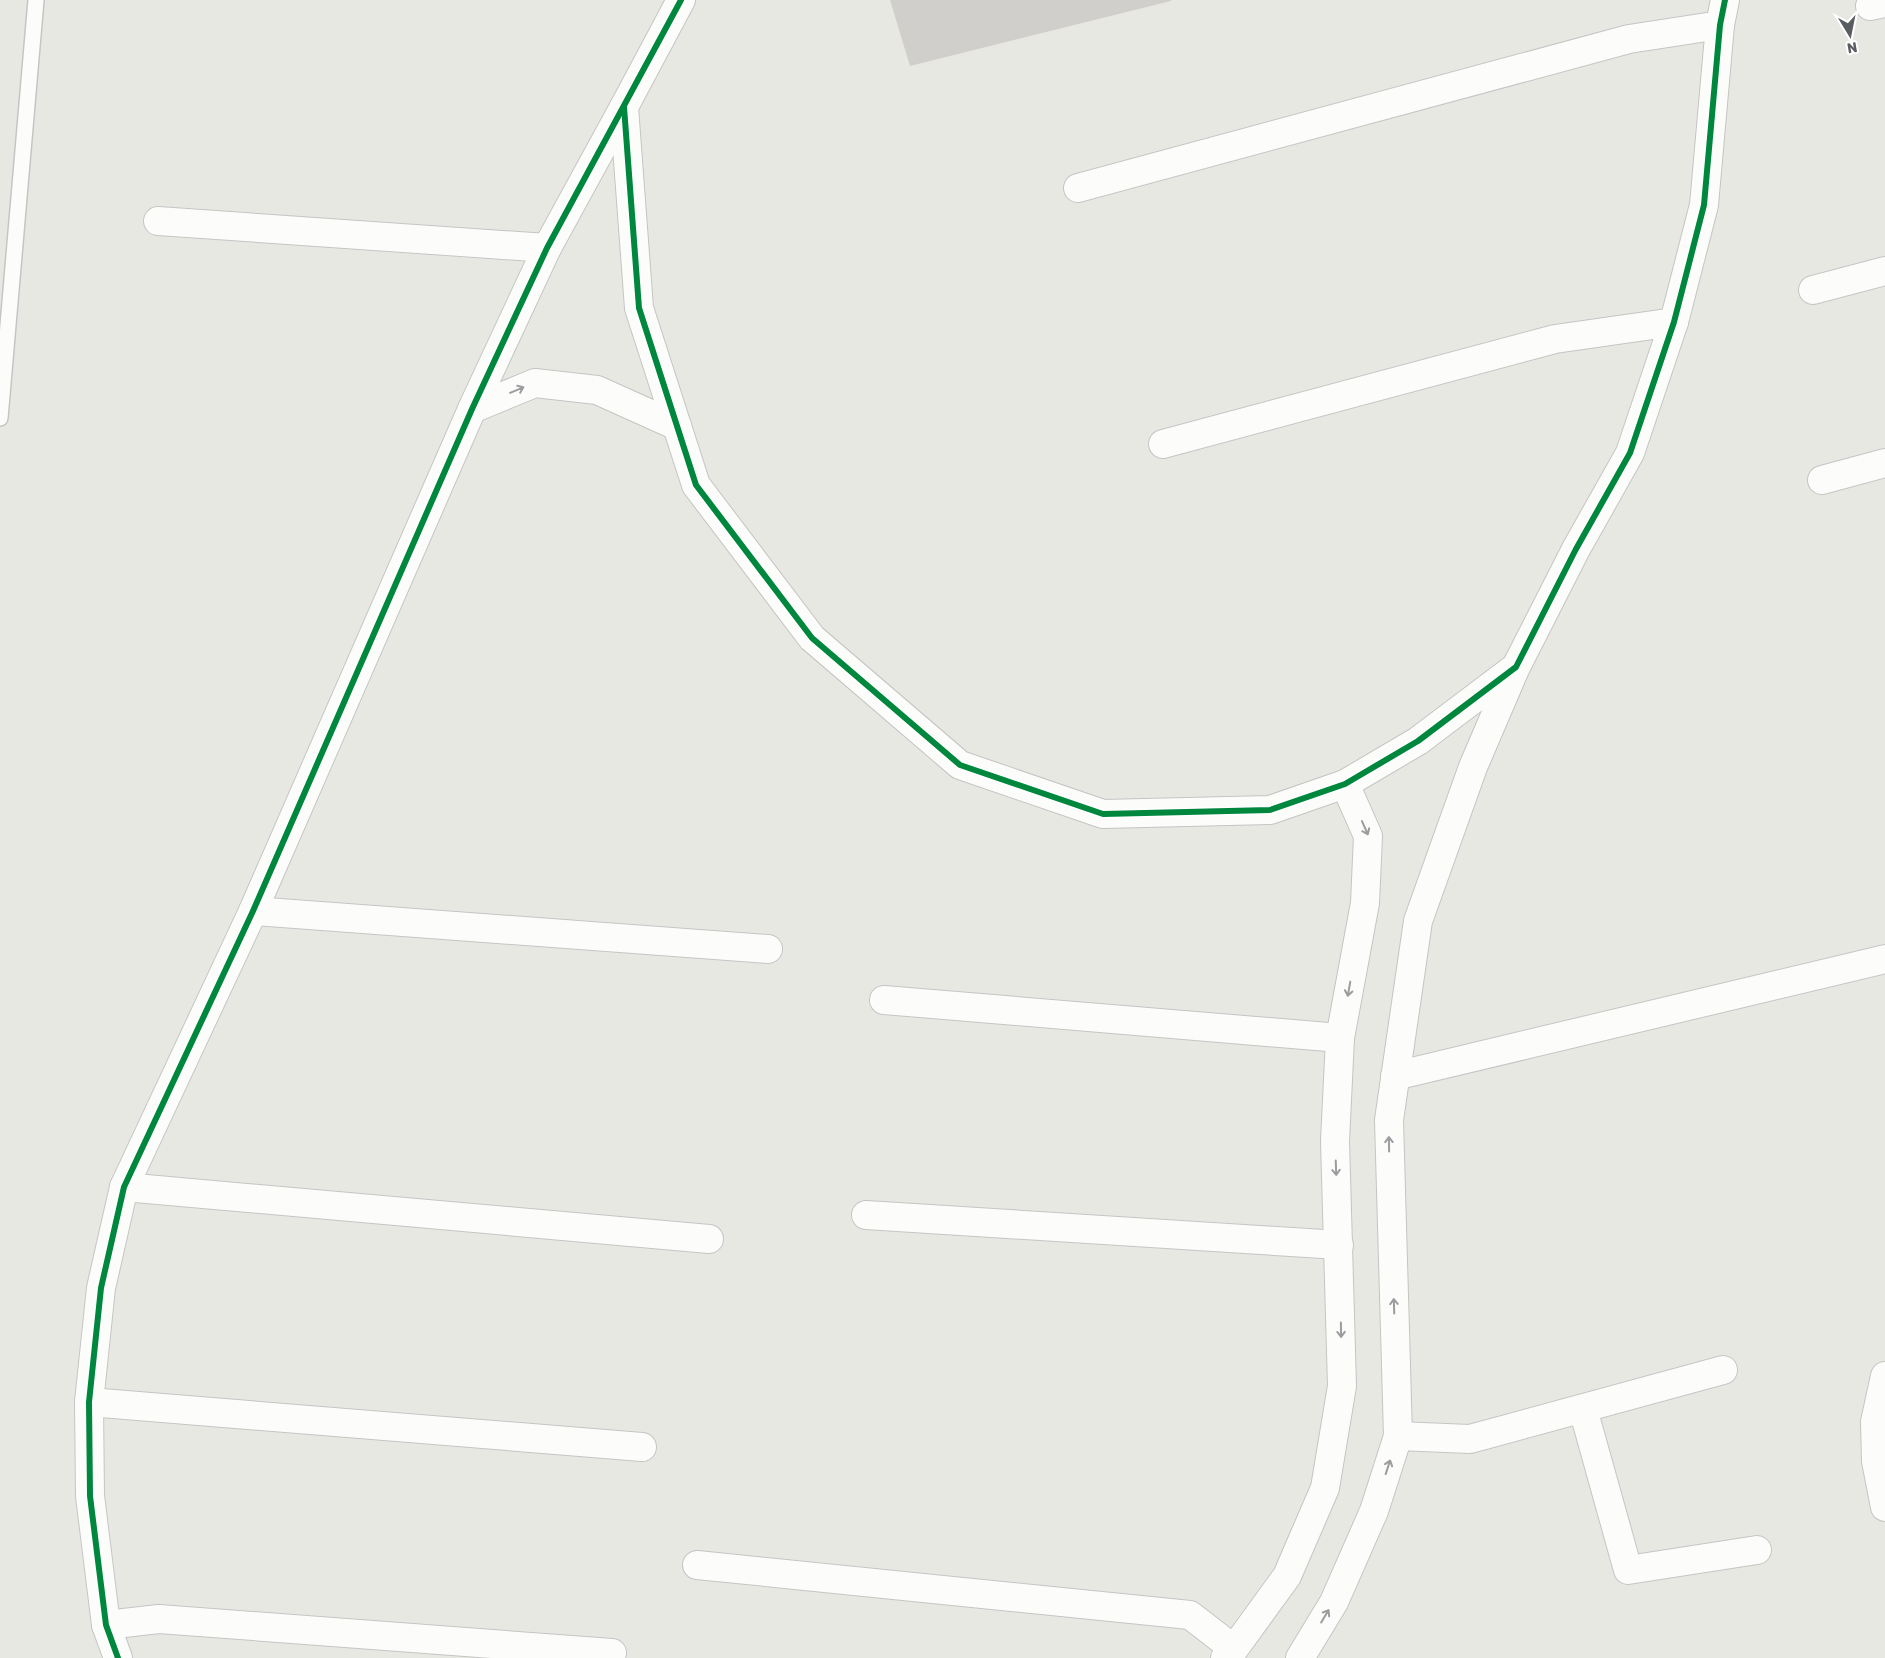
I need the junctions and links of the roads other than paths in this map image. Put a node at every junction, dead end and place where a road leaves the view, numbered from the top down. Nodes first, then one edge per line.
1 (36, 0) edge
2 (681, 0) edge
3 (1723, 12) edge
4 (624, 107) junction
5 (1078, 188) dead end
6 (158, 221) dead end
7 (547, 248) junction
8 (1885, 271) edge
9 (1813, 290) dead end
10 (1674, 322) junction
11 (472, 409) junction
12 (0, 418) edge
13 (677, 426) junction
14 (1163, 444) dead end
15 (1885, 463) edge
16 (1822, 480) dead end
17 (1516, 667) junction
18 (1345, 784) junction
19 (254, 911) junction
20 (768, 949) dead end
21 (1885, 959) edge
22 (884, 1000) dead end
23 (1340, 1038) junction
24 (1395, 1076) junction
25 (124, 1187) junction
26 (866, 1215) dead end
27 (709, 1239) dead end
28 (1339, 1245) junction
29 (1723, 1370) dead end
30 (1885, 1376) edge
31 (89, 1402) junction
32 (1583, 1409) junction
33 (1398, 1436) junction
34 (642, 1447) dead end
35 (1885, 1507) edge
36 (1757, 1550) dead end
37 (697, 1566) dead end
38 (106, 1625) junction
39 (612, 1653) dead end
40 (1230, 1654) edge
41 (118, 1658) edge
42 (1300, 1658) edge

1 - 12 lane
2 - 4 street
3 - 5 street
3 - 10 street
4 - 7 street
4 - 13 street
6 - 7 street
7 - 11 street
8 - 9 street
10 - 14 street
10 - 17 street
11 -> 13 street
11 - 19 street
13 - 18 street
15 - 16 street
17 - 18 street
17 - 24 street
18 -> 23 street
19 - 20 street
19 - 25 street
21 - 24 street
22 - 23 street
23 -> 28 street
33 -> 24 street
25 - 27 street
25 - 31 street
26 - 28 street
28 -> 40 street
29 - 32 street
30 - 35 street
31 - 34 street
31 - 38 street
32 - 33 street
32 - 36 street
42 -> 33 street
37 - 40 street
38 - 39 street
38 - 41 street

